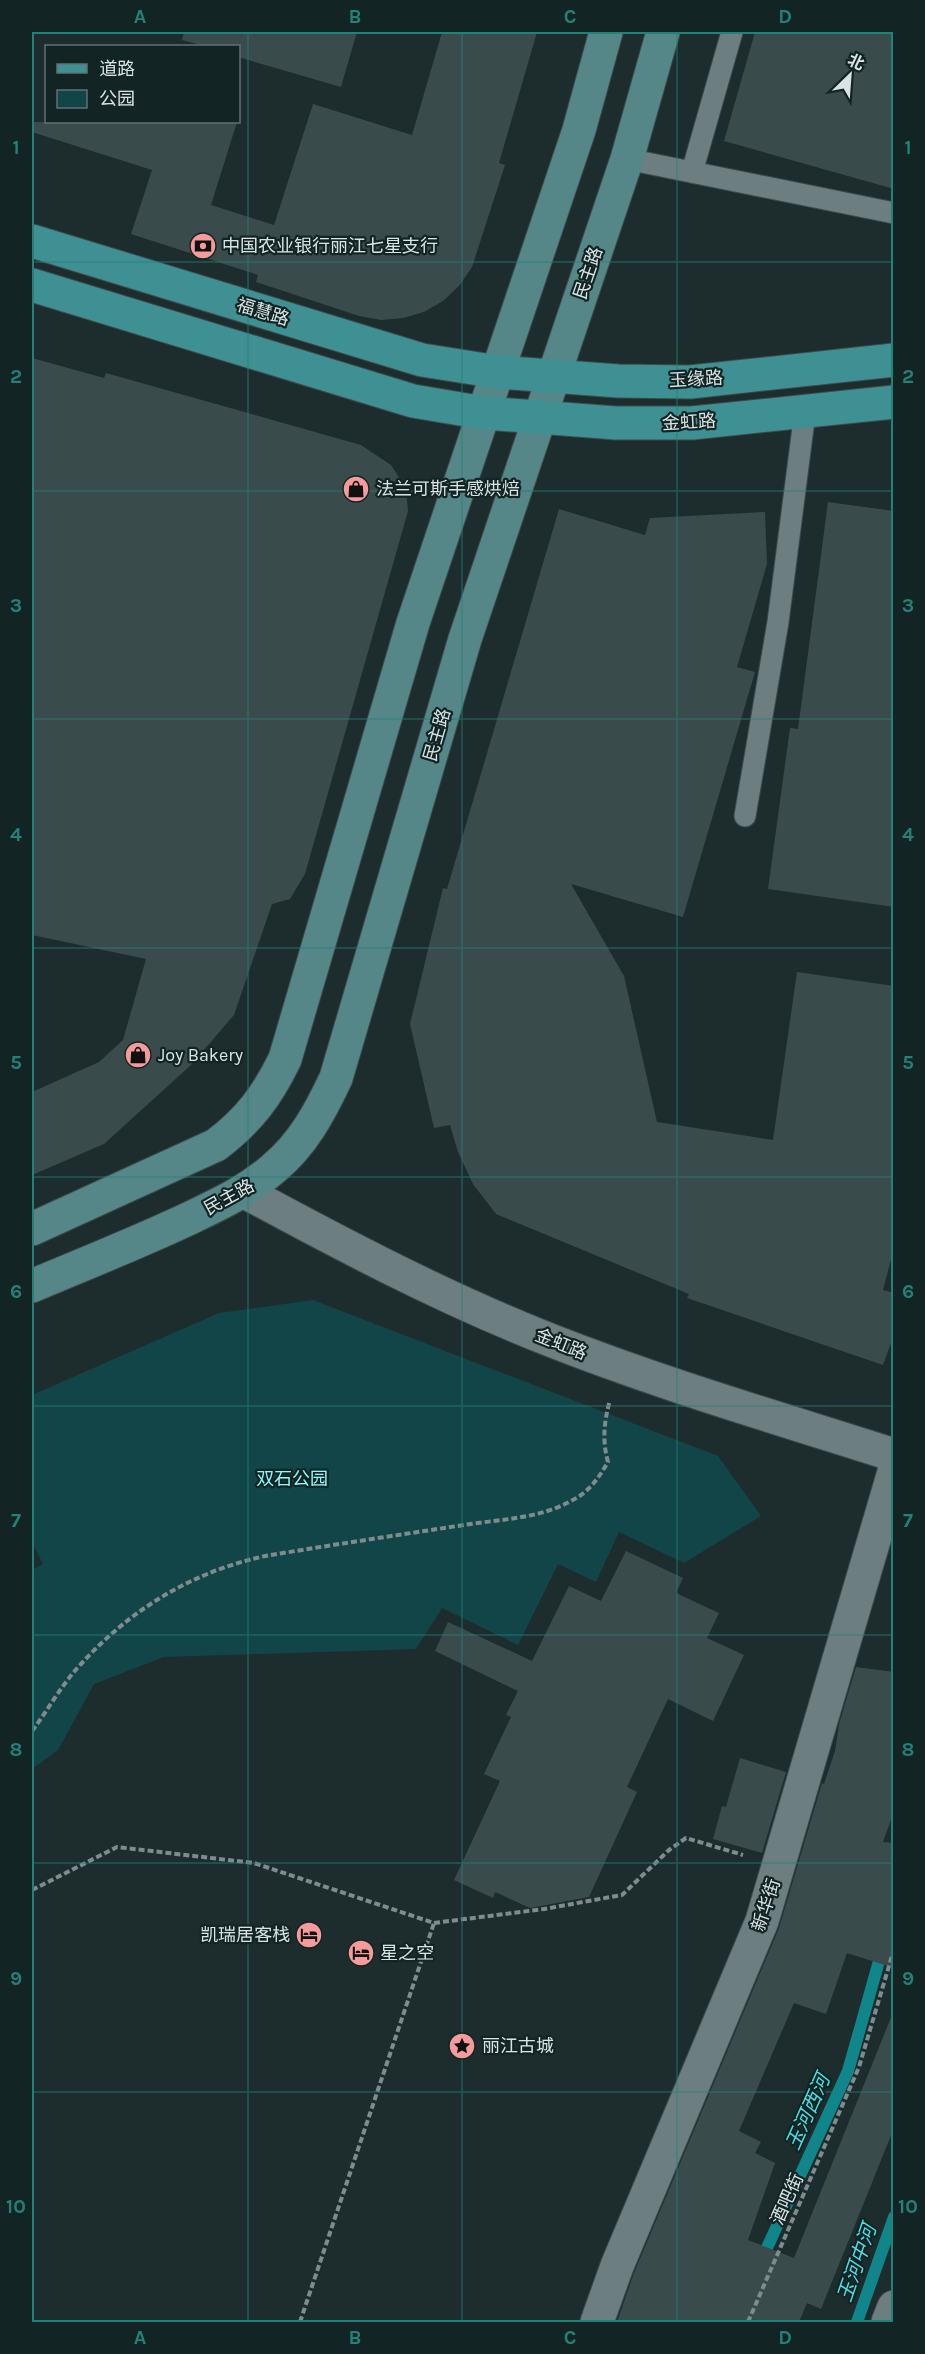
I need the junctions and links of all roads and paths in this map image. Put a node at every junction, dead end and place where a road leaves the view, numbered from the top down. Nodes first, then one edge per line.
1 (606, 32) edge
2 (663, 32) edge
3 (732, 32) edge
4 (627, 159) junction
5 (692, 172) junction
6 (894, 213) edge
7 (32, 241) edge
8 (32, 285) edge
9 (894, 360) edge
10 (498, 372) junction
11 (553, 377) junction
12 (894, 402) edge
13 (805, 412) junction
14 (484, 413) junction
15 (539, 419) junction
16 (745, 816) dead end
17 (245, 1192) junction
18 (32, 1229) edge
19 (32, 1286) edge
20 (632, 1371) junction
21 (894, 1455) edge
22 (894, 1472) edge
23 (32, 1731) edge
24 (778, 1866) junction
25 (32, 1890) edge
26 (434, 1923) junction
27 (894, 1949) edge
28 (894, 2307) edge
29 (300, 2322) edge
30 (597, 2322) edge
31 (748, 2322) edge
32 (888, 2322) edge

1 - 10 main road
2 - 4 main road, 民主路
3 - 5 lane
4 - 5 lane
4 - 11 main road, 民主路
5 - 6 lane
7 - 10 main road, 福慧路
8 - 14 main road
9 - 11 main road, 玉缘路
10 - 11 main road, 玉缘路
10 - 14 main road
11 - 15 main road, 民主路
12 - 13 main road, 金虹路
13 - 15 main road, 金虹路
13 - 16 lane
14 - 15 main road, 金虹路
14 - 18 main road
15 - 17 main road, 民主路
17 - 19 main road, 民主路
17 - 20 street, 金虹路
20 - 21 street, 金虹路
20 - 23 path
22 - 24 street, 新华街
24 - 26 path
24 - 30 street, 新华街
25 - 26 path
26 - 29 path
27 - 31 path, 酒吧街
28 - 32 street

